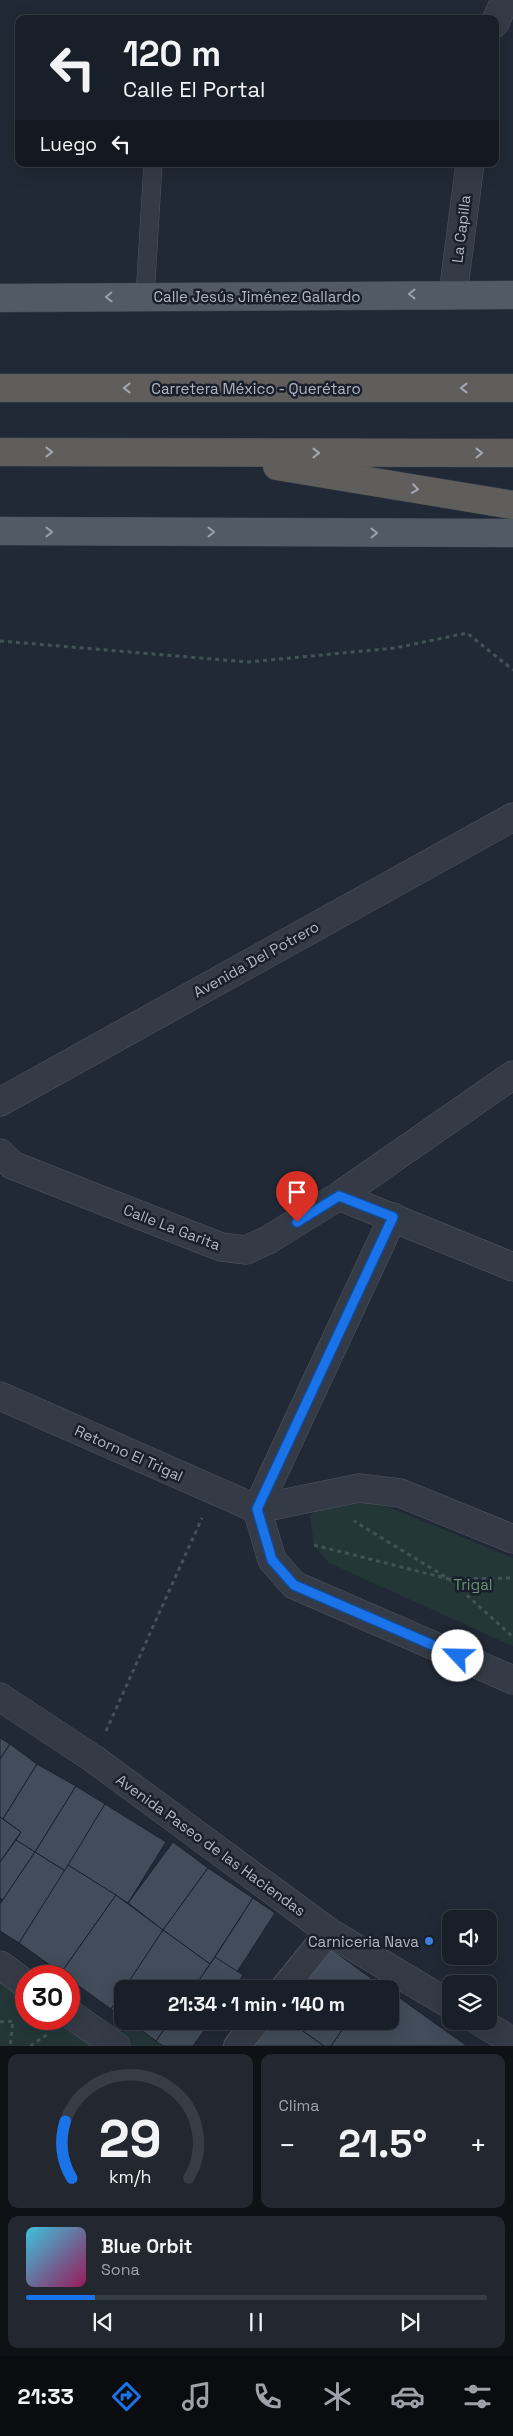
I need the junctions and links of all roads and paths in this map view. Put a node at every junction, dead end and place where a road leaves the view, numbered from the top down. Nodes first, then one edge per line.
1 (504, 0) edge
2 (498, 15) edge
3 (153, 167) edge
4 (470, 167) edge
5 (453, 294) junction
6 (513, 295) edge
7 (145, 297) junction
8 (0, 298) edge
9 (0, 388) edge
10 (513, 388) edge
11 (0, 452) edge
12 (194, 453) junction
13 (513, 453) edge
14 (513, 504) edge
15 (0, 531) edge
16 (513, 533) edge
17 (0, 641) edge
18 (513, 670) edge
19 (513, 817) edge
20 (506, 1088) edge
21 (0, 1102) edge
22 (0, 1153) edge
23 (339, 1196) junction
24 (393, 1217) junction
25 (513, 1266) edge
26 (0, 1396) edge
27 (214, 1490) junction
28 (257, 1509) junction
29 (351, 1519) dead end
30 (513, 1539) edge
31 (314, 1545) dead end
32 (513, 1578) edge
33 (450, 1579) junction
34 (513, 1637) edge
35 (513, 1680) edge
36 (0, 1697) edge
37 (94, 1759) junction
38 (329, 1932) junction
39 (0, 1965) edge
40 (15, 1976) edge
41 (290, 1980) edge
42 (442, 2000) edge
43 (80, 2021) edge
44 (0, 2022) edge
45 (250, 2030) edge
46 (494, 2030) edge
47 (513, 2042) edge
48 (10, 2046) edge
49 (116, 2046) edge
50 (237, 2046) edge

1 - 2 street
3 - 7 lane
4 - 5 street, La Capilla
5 - 6 main road, Calle Jesús Jiménez Gallardo
5 -> 7 main road, Calle Jesús Jiménez Gallardo
7 -> 8 main road, Calle Jesús Jiménez Gallardo
10 -> 9 highway, Carretera México - Querétaro
11 -> 12 highway
12 -> 13 highway
12 -> 14 highway
15 -> 16 main road
17 - 18 path
19 - 21 street, Avenida Del Potrero
20 - 23 street, Calle La Garita
22 - 23 street, Calle La Garita
23 - 24 street
24 - 25 street
24 - 28 street
26 - 27 street, Retorno El Trigal
27 - 28 street, Retorno El Trigal
27 - 37 path
28 - 30 street
28 - 35 street
29 - 33 path
31 - 33 path
32 - 33 path
33 - 34 path
36 - 37 street, Avenida Paseo de las Haciendas
37 - 38 street, Avenida Paseo de las Haciendas
38 - 41 street
38 - 42 street, Avenida Paseo de las Haciendas
39 - 40 street
43 - 49 street
44 - 48 path
45 - 50 street
46 - 47 street

